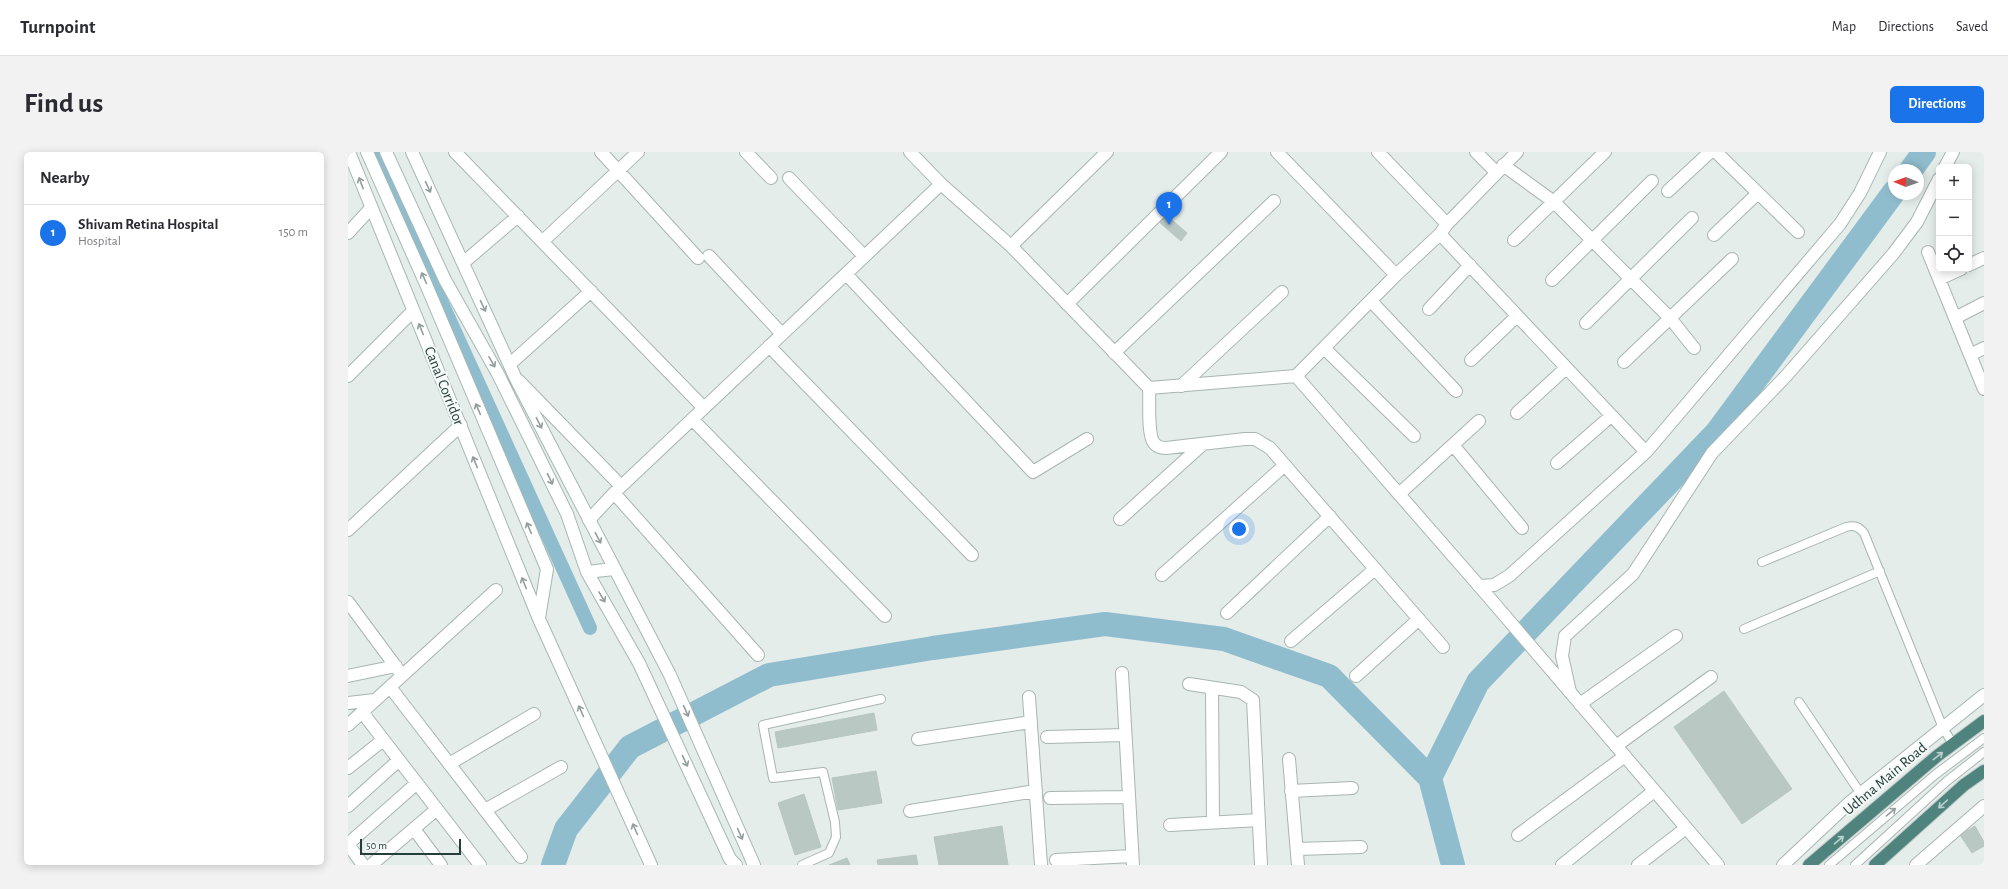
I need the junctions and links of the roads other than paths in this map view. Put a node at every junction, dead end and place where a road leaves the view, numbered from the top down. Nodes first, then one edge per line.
1 (349, 152) edge
2 (367, 152) edge
3 (386, 152) edge
4 (413, 152) edge
5 (455, 152) edge
6 (600, 152) edge
7 (638, 152) edge
8 (746, 152) edge
9 (1107, 152) edge
10 (1221, 152) edge
11 (1277, 152) edge
12 (1378, 152) edge
13 (1476, 152) edge
14 (1517, 152) edge
15 (1605, 152) edge
16 (1710, 152) edge
17 (1716, 152) edge
18 (1880, 152) edge
19 (1953, 152) edge
20 (914, 153) edge
21 (1947, 164) edge
22 (1500, 169) junction
23 (618, 171) junction
24 (771, 178) dead end
25 (789, 178) dead end
26 (1652, 181) dead end
27 (941, 184) junction
28 (1936, 185) edge
29 (1668, 191) dead end
30 (1758, 193) junction
31 (1274, 201) dead end
32 (1554, 202) junction
33 (371, 208) junction
34 (518, 216) junction
35 (1692, 218) dead end
36 (1444, 229) junction
37 (1798, 232) dead end
38 (348, 233) edge
39 (1714, 235) dead end
40 (1514, 240) dead end
41 (1592, 240) junction
42 (543, 241) junction
43 (1011, 246) junction
44 (1928, 252) dead end
45 (864, 256) junction
46 (1984, 258) edge
47 (1732, 259) dead end
48 (463, 263) junction
49 (1972, 264) edge
50 (1470, 265) junction
51 (1955, 272) edge
52 (846, 274) junction
53 (1396, 275) junction
54 (1630, 279) junction
55 (1552, 280) dead end
56 (1939, 280) junction
57 (591, 291) junction
58 (1282, 292) dead end
59 (1371, 301) junction
60 (1984, 303) edge
61 (1067, 304) junction
62 (1429, 309) dead end
63 (413, 311) junction
64 (1517, 316) junction
65 (1670, 318) junction
66 (1955, 318) junction
67 (1586, 323) dead end
68 (782, 334) junction
69 (769, 346) junction
70 (1324, 348) junction
71 (1694, 348) dead end
72 (1984, 348) edge
73 (1114, 353) junction
74 (1970, 355) junction
75 (1471, 360) dead end
76 (1624, 362) dead end
77 (510, 364) junction
78 (1566, 368) junction
79 (348, 376) edge
80 (1296, 376) junction
81 (516, 379) junction
82 (1181, 386) junction
83 (1149, 388) junction
84 (1984, 389) edge
85 (1456, 391) dead end
86 (704, 408) junction
87 (1516, 413) dead end
88 (1611, 416) junction
89 (692, 419) junction
90 (1479, 421) dead end
91 (460, 426) junction
92 (1414, 436) dead end
93 (1087, 439) dead end
94 (1203, 444) junction
95 (1453, 445) junction
96 (1646, 452) junction
97 (1557, 463) dead end
98 (1285, 464) junction
99 (617, 490) junction
100 (1399, 494) junction
101 (1330, 516) junction
102 (1120, 519) dead end
103 (589, 520) junction
104 (1522, 528) dead end
105 (348, 530) edge
106 (972, 555) dead end
107 (1762, 562) dead end
108 (614, 569) junction
109 (1375, 569) junction
110 (1880, 571) junction
111 (587, 572) junction
112 (1162, 575) dead end
113 (496, 590) dead end
114 (1483, 591) junction
115 (348, 602) edge
116 (1227, 613) dead end
117 (885, 616) dead end
118 (539, 619) junction
119 (1419, 619) junction
120 (1744, 629) dead end
121 (1676, 636) dead end
122 (1291, 641) dead end
123 (1443, 647) dead end
124 (758, 655) dead end
125 (399, 670) junction
126 (1122, 673) dead end
127 (348, 676) edge
128 (1356, 676) dead end
129 (1710, 677) dead end
130 (1189, 684) dead end
131 (390, 687) junction
132 (1212, 688) junction
133 (1570, 692) junction
134 (1984, 695) edge
135 (1029, 696) dead end
136 (881, 699) dead end
137 (375, 700) junction
138 (1799, 702) dead end
139 (348, 703) edge
140 (1580, 704) junction
141 (362, 712) junction
142 (534, 714) dead end
143 (1984, 721) edge
144 (1031, 722) junction
145 (348, 725) edge
146 (1943, 728) junction
147 (1125, 735) junction
148 (1047, 737) dead end
149 (1984, 738) edge
150 (918, 739) dead end
151 (383, 740) junction
152 (1953, 744) junction
153 (1616, 746) junction
154 (1984, 752) edge
155 (1625, 756) junction
156 (1289, 759) dead end
157 (399, 760) junction
158 (449, 764) junction
159 (561, 766) dead end
160 (348, 768) edge
161 (1984, 771) edge
162 (417, 783) junction
163 (1352, 788) dead end
164 (1036, 791) junction
165 (1291, 791) junction
166 (1654, 791) junction
167 (1861, 794) junction
168 (1129, 797) junction
169 (1050, 798) dead end
170 (348, 806) edge
171 (1984, 806) edge
172 (437, 809) junction
173 (485, 810) junction
174 (910, 811) dead end
175 (1259, 820) junction
176 (1213, 822) junction
177 (1170, 825) dead end
178 (1686, 828) junction
179 (414, 829) junction
180 (1518, 836) dead end
181 (1361, 846) dead end
182 (1296, 849) junction
183 (520, 857) dead end
184 (1056, 860) dead end
185 (1133, 860) edge
186 (1716, 864) edge
187 (363, 865) edge
188 (371, 865) edge
189 (441, 865) edge
190 (480, 865) edge
191 (651, 865) edge
192 (736, 865) edge
193 (754, 865) edge
194 (802, 865) edge
195 (1041, 865) edge
196 (1261, 865) edge
197 (1298, 865) edge
198 (1562, 865) edge
199 (1638, 865) edge
200 (1783, 865) edge
201 (1809, 865) edge
202 (1829, 865) edge
203 (1855, 865) edge
204 (1876, 865) edge
205 (1916, 865) edge

33 -> 1 street, Canal Corridor
118 -> 2 street
3 -> 111 street
4 -> 48 street
5 - 34 street
6 - 23 street
7 - 23 street
8 - 24 street
9 - 43 street
10 - 61 street
11 - 53 street
12 - 36 street
13 - 22 street
14 - 22 street
15 - 32 street
16 - 29 street
17 - 30 street
18 - 96 street
19 - 21 street
20 - 27 street
22 - 32 street
22 - 36 street
23 - 42 street
23 - 68 street
25 - 45 street
26 - 41 street
27 - 43 street
27 - 45 street
28 - 133 street
30 - 37 street
30 - 39 street
31 - 73 street
32 - 40 street
32 - 41 street
33 - 38 street
33 - 63 street, Canal Corridor
34 - 42 street
34 - 48 street
35 - 54 street
36 - 50 street
36 - 53 street
41 - 54 street
41 - 55 street
42 - 57 street
43 - 61 street
44 - 56 street
45 - 52 street
46 - 49 street
47 - 65 street
48 -> 77 street
50 - 62 street
50 - 64 street
51 - 56 street
52 - 68 street
52 - 93 street
53 - 59 street
54 - 65 street
54 - 67 street
56 - 66 street
57 - 77 street
57 - 86 street
58 - 82 street
59 - 70 street
59 - 85 street
60 - 66 street
61 - 73 street
63 - 79 street
91 -> 63 street, Canal Corridor
64 - 75 street
64 - 78 street
65 - 71 street
65 - 76 street
66 - 74 street
68 - 69 street
69 - 86 street
69 - 106 street
70 - 80 street
70 - 92 street
72 - 74 street
73 - 83 street
74 - 84 street
77 - 81 street
78 - 87 street
78 - 88 street
80 - 82 street
80 - 100 street
81 - 99 street
81 -> 103 street
82 - 83 street
83 - 94 street
86 - 89 street
88 - 96 street
88 - 97 street
89 - 99 street
89 - 117 street
90 - 95 street
91 - 105 street
118 -> 91 street, Canal Corridor
94 - 98 street
94 - 102 street
95 - 100 street
95 - 104 street
96 - 114 street
98 - 101 street
98 - 112 street
99 - 103 street
99 - 124 street
100 - 114 street
101 - 109 street
101 - 116 street
103 -> 108 street
107 - 110 lane
108 - 111 street
108 -> 193 street
109 - 119 street
109 - 122 street
110 - 120 lane
110 - 146 lane
111 -> 192 street
113 - 125 street
114 - 133 street
115 - 125 street
191 -> 118 street, Canal Corridor
119 - 123 street
119 - 128 street
121 - 140 street
125 - 127 street
125 - 131 street
126 - 147 street
129 - 153 street
130 - 132 street
131 - 137 street
131 - 158 street
132 - 175 street
132 - 176 street
133 - 140 street
134 - 146 street
135 - 144 street
136 - 194 lane
137 - 139 street
137 - 141 street
138 - 167 lane
140 - 153 street
141 - 145 street
141 - 151 street
142 - 158 street
143 - 152 highway, Udhna Main Road
144 - 150 street
144 - 164 street
146 - 152 lane
146 - 167 street
147 - 148 street
147 - 168 street
202 -> 149 lane
151 - 157 street
151 - 160 street
201 -> 152 highway, Udhna Main Road
153 - 155 street
154 - 203 lane
155 - 166 street
155 - 180 street
156 - 165 street
157 - 162 street
157 - 170 street
158 - 173 street
159 - 173 street
161 -> 204 highway
162 - 172 street
162 - 187 street
163 - 165 street
164 - 174 street
164 - 195 street
165 - 182 street
166 - 178 street
166 - 198 street
167 - 200 street
168 - 169 street
168 - 185 street
171 - 205 street
172 - 179 street
172 - 190 street
173 - 183 street
175 - 176 street
175 - 196 street
176 - 177 street
178 - 186 street
178 - 199 street
179 - 188 street
179 - 189 street
181 - 182 street
182 - 197 street
184 - 185 street

